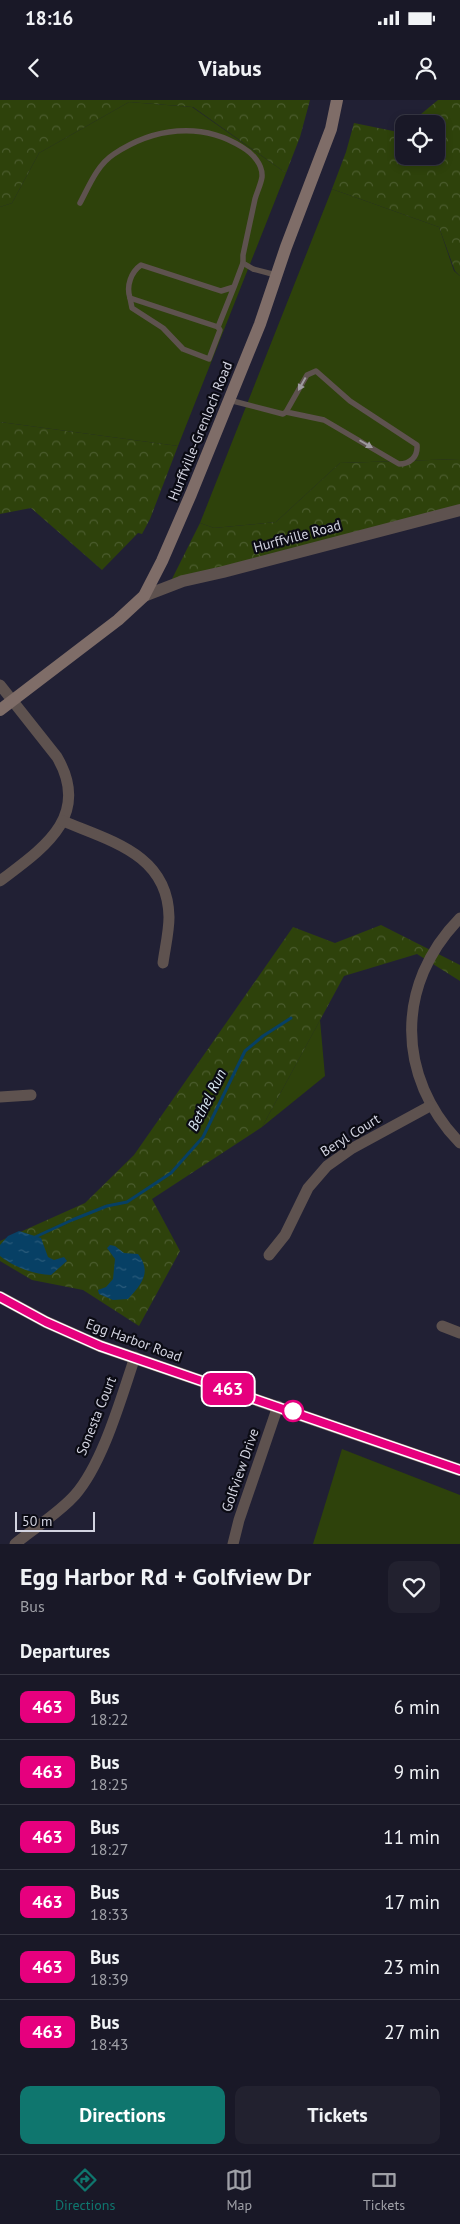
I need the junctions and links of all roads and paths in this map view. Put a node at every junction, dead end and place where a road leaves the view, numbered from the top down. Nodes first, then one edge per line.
1 (337, 100) edge
2 (80, 203) dead end
3 (243, 263) junction
4 (276, 275) junction
5 (234, 287) junction
6 (130, 298) junction
7 (218, 328) junction
8 (230, 400) junction
9 (286, 412) junction
10 (460, 510) edge
11 (144, 596) junction
12 (0, 685) edge
13 (13, 701) junction
14 (0, 710) edge
15 (63, 821) junction
16 (0, 881) edge
17 (460, 918) edge
18 (163, 963) dead end
19 (31, 1095) dead end
20 (0, 1097) edge
21 (430, 1106) junction
22 (460, 1143) edge
23 (268, 1254) dead end
24 (0, 1297) edge
25 (442, 1326) dead end
26 (460, 1333) edge
27 (135, 1357) junction
28 (278, 1406) junction
29 (460, 1470) edge
30 (15, 1544) edge
31 (234, 1544) edge

1 - 4 main road, Hurffville-Grenloch Road
2 - 3 lane
3 - 4 lane
3 - 5 lane
4 - 8 main road, Hurffville-Grenloch Road
5 - 6 lane
5 - 7 lane
6 - 7 lane
6 - 7 lane
8 - 9 lane
8 - 11 main road, Hurffville-Grenloch Road
9 -> 9 lane
10 - 11 street, Hurffville Road
11 - 13 main road, Hurffville-Grenloch Road
12 - 13 street
13 - 14 main road, Hurffville-Grenloch Road
13 - 15 street
15 - 16 street
15 - 18 street
17 - 21 street
19 - 20 street
21 - 22 street
21 - 23 street, Beryl Court
24 - 27 main road, Egg Harbor Road
25 - 26 street
27 - 28 main road, Egg Harbor Road
27 - 30 street, Sonesta Court
28 - 29 main road, Egg Harbor Road
28 - 31 street, Golfview Drive

